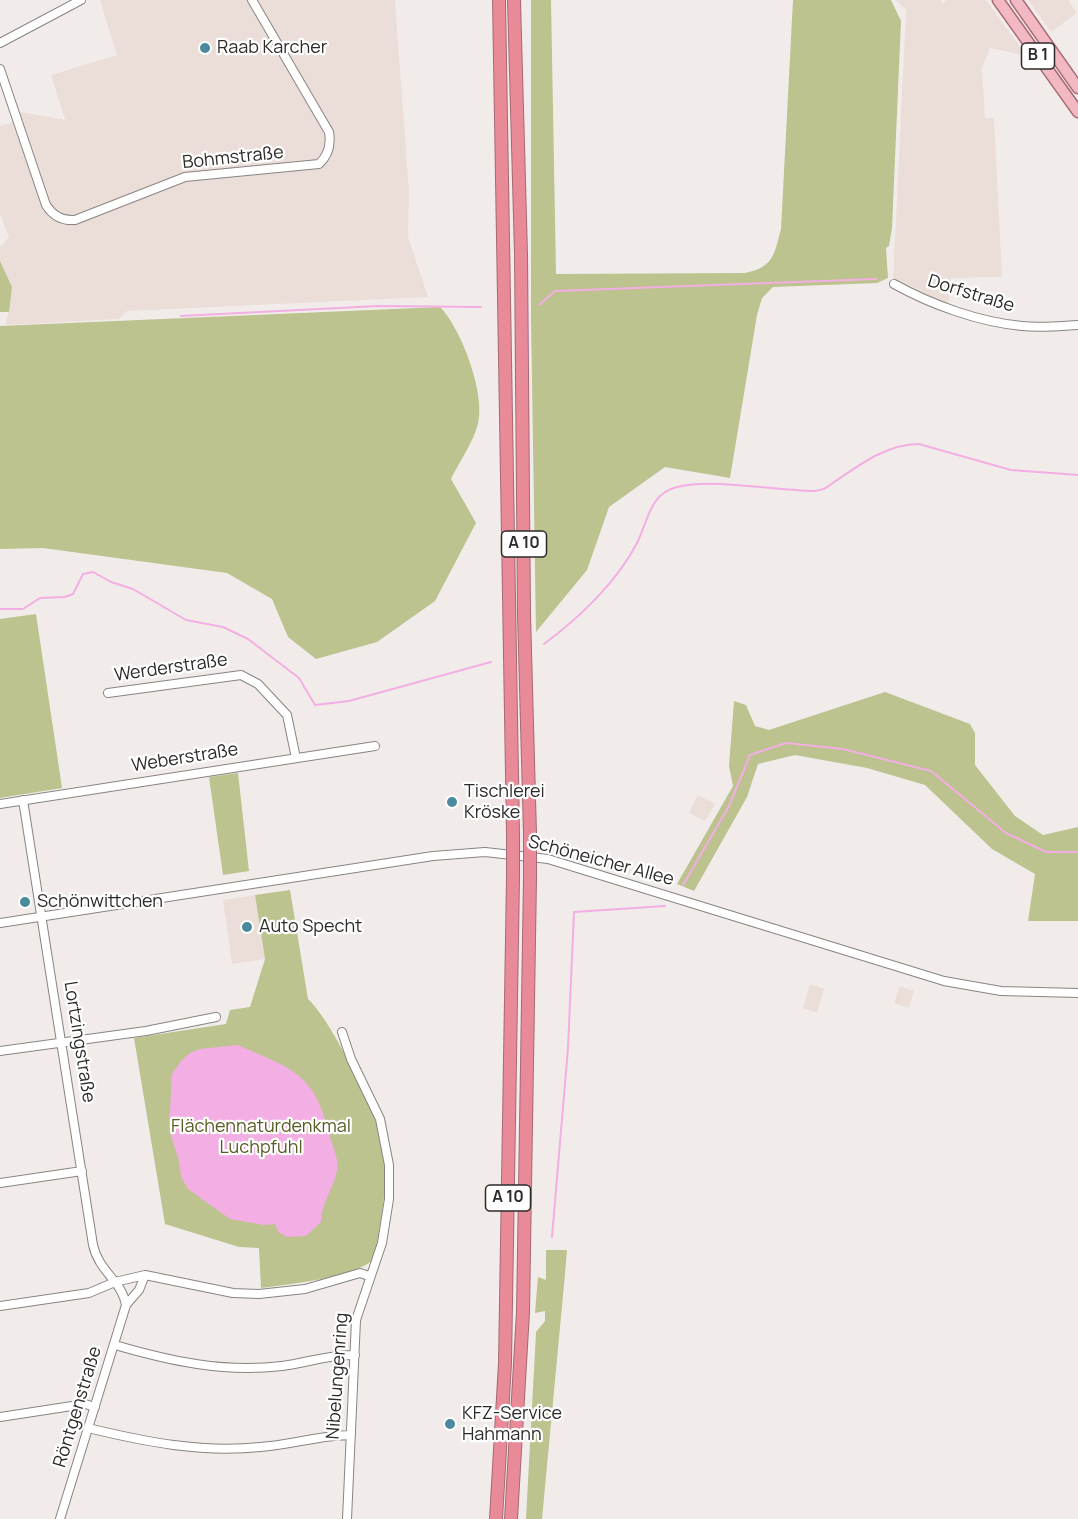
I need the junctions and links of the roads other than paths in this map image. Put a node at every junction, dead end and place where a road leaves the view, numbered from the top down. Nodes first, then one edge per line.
1 (81, 0) edge
2 (252, 0) edge
3 (498, 0) edge
4 (516, 0) edge
5 (998, 0) edge
6 (1016, 0) edge
7 (0, 43) edge
8 (0, 69) edge
9 (1078, 88) edge
10 (1078, 112) edge
11 (894, 284) dead end
12 (1078, 325) edge
13 (108, 693) dead end
14 (375, 746) dead end
15 (296, 758) junction
16 (23, 800) junction
17 (0, 804) edge
18 (42, 917) junction
19 (0, 923) edge
20 (1078, 993) edge
21 (216, 1017) dead end
22 (342, 1032) dead end
23 (62, 1042) junction
24 (0, 1051) edge
25 (82, 1171) junction
26 (0, 1183) edge
27 (145, 1275) junction
28 (369, 1276) junction
29 (115, 1282) junction
30 (126, 1305) junction
31 (0, 1306) edge
32 (115, 1345) junction
33 (355, 1354) junction
34 (95, 1407) junction
35 (0, 1417) edge
36 (88, 1428) junction
37 (351, 1435) junction
38 (60, 1519) edge
39 (337, 1519) edge
40 (347, 1519) edge
41 (496, 1519) edge
42 (512, 1519) edge

1 - 7 street
2 - 8 street, Bohmstraße
3 - 41 highway, A 10, bridge
4 - 42 highway, A 10, bridge
5 - 10 main road, B 1
6 - 9 main road, B 1
11 - 12 street, Dorfstraße
13 - 15 street, Werderstraße
14 - 15 street, Weberstraße
15 - 16 street, Weberstraße
16 - 17 street, Weberstraße
16 - 18 street, Lortzingstraße
18 - 19 street, Schöneicher Allee
18 - 20 street, Schöneicher Allee
18 - 23 street, Lortzingstraße
21 - 23 street
22 - 28 street, Nibelungenring
23 - 24 street
23 - 25 street, Lortzingstraße
25 - 26 street
25 - 29 street, Lortzingstraße
27 - 28 street
27 - 29 street
27 - 30 street, Röntgenstraße
28 - 33 street, Nibelungenring
29 - 30 street
29 - 31 street
30 - 32 street, Röntgenstraße
32 - 33 street
32 - 34 street, Röntgenstraße
33 - 37 street, Nibelungenring
34 - 35 street
34 - 36 street, Röntgenstraße
36 - 37 street
36 - 38 street, Röntgenstraße
37 - 40 street, Nibelungenring
39 - 40 street

